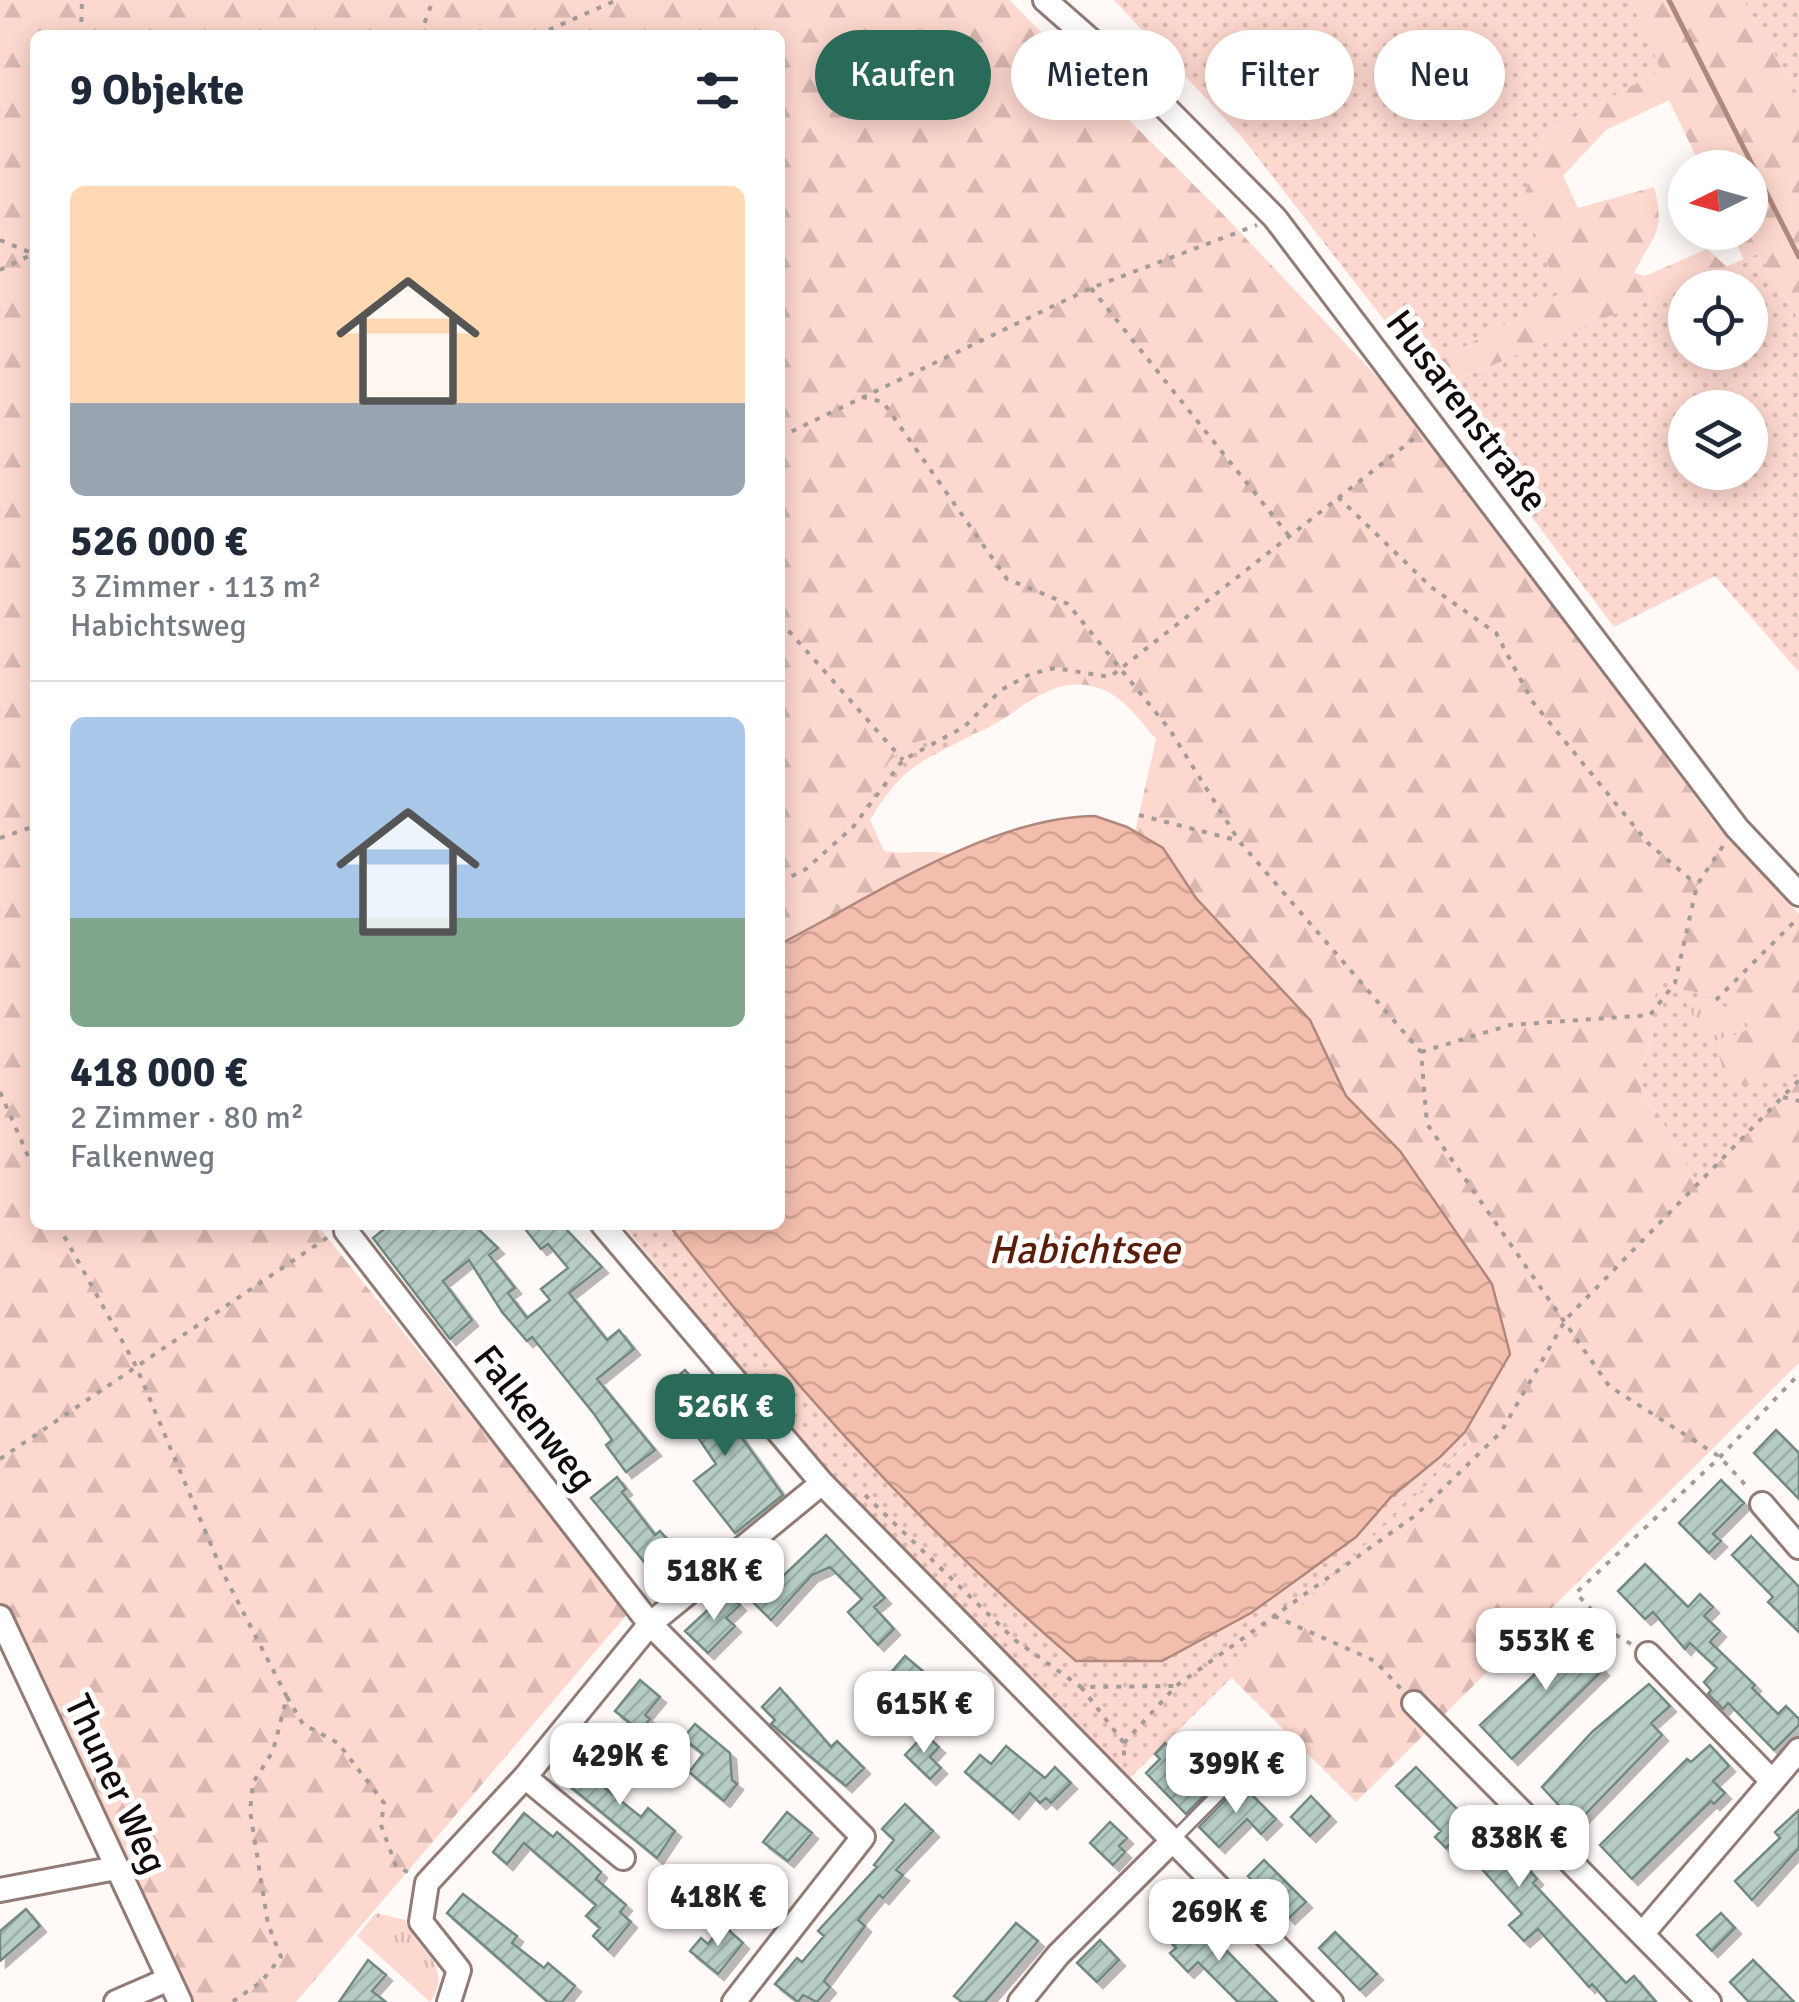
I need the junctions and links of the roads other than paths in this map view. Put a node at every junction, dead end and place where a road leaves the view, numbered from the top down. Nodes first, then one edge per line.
1 (1046, 0) edge
2 (1799, 894) edge
3 (349, 1230) edge
4 (607, 1230) edge
5 (822, 1483) junction
6 (1762, 1504) road end
7 (1799, 1547) edge
8 (0, 1617) edge
9 (650, 1624) junction
10 (1648, 1654) road end
11 (1414, 1703) road end
12 (1799, 1750) edge
13 (1259, 1753) dead end
14 (525, 1777) junction
15 (1772, 1781) junction
16 (1172, 1841) junction
17 (623, 1858) dead end
18 (116, 1868) junction
19 (0, 1890) edge
20 (1643, 1933) junction
21 (169, 1979) junction
22 (116, 2002) edge
23 (180, 2002) edge
24 (448, 2002) edge
25 (734, 2002) edge
26 (1020, 2002) edge
27 (1331, 2002) edge
28 (1709, 2002) edge

1 - 2 street, Husarenstraße
3 - 9 street, Falkenweg
4 - 5 street
5 - 9 street
5 - 16 street
6 - 7 street
8 - 18 street, Thuner Weg
9 - 14 street
9 - 25 street, Falkenweg
10 - 15 street
11 - 20 street
12 - 15 street
13 - 16 lane
14 - 17 street
14 - 24 street
15 - 20 street
16 - 26 street
16 - 27 street
18 - 19 street
18 - 21 street, Thuner Weg
20 - 28 street
21 - 22 street
21 - 23 street, Thuner Weg

